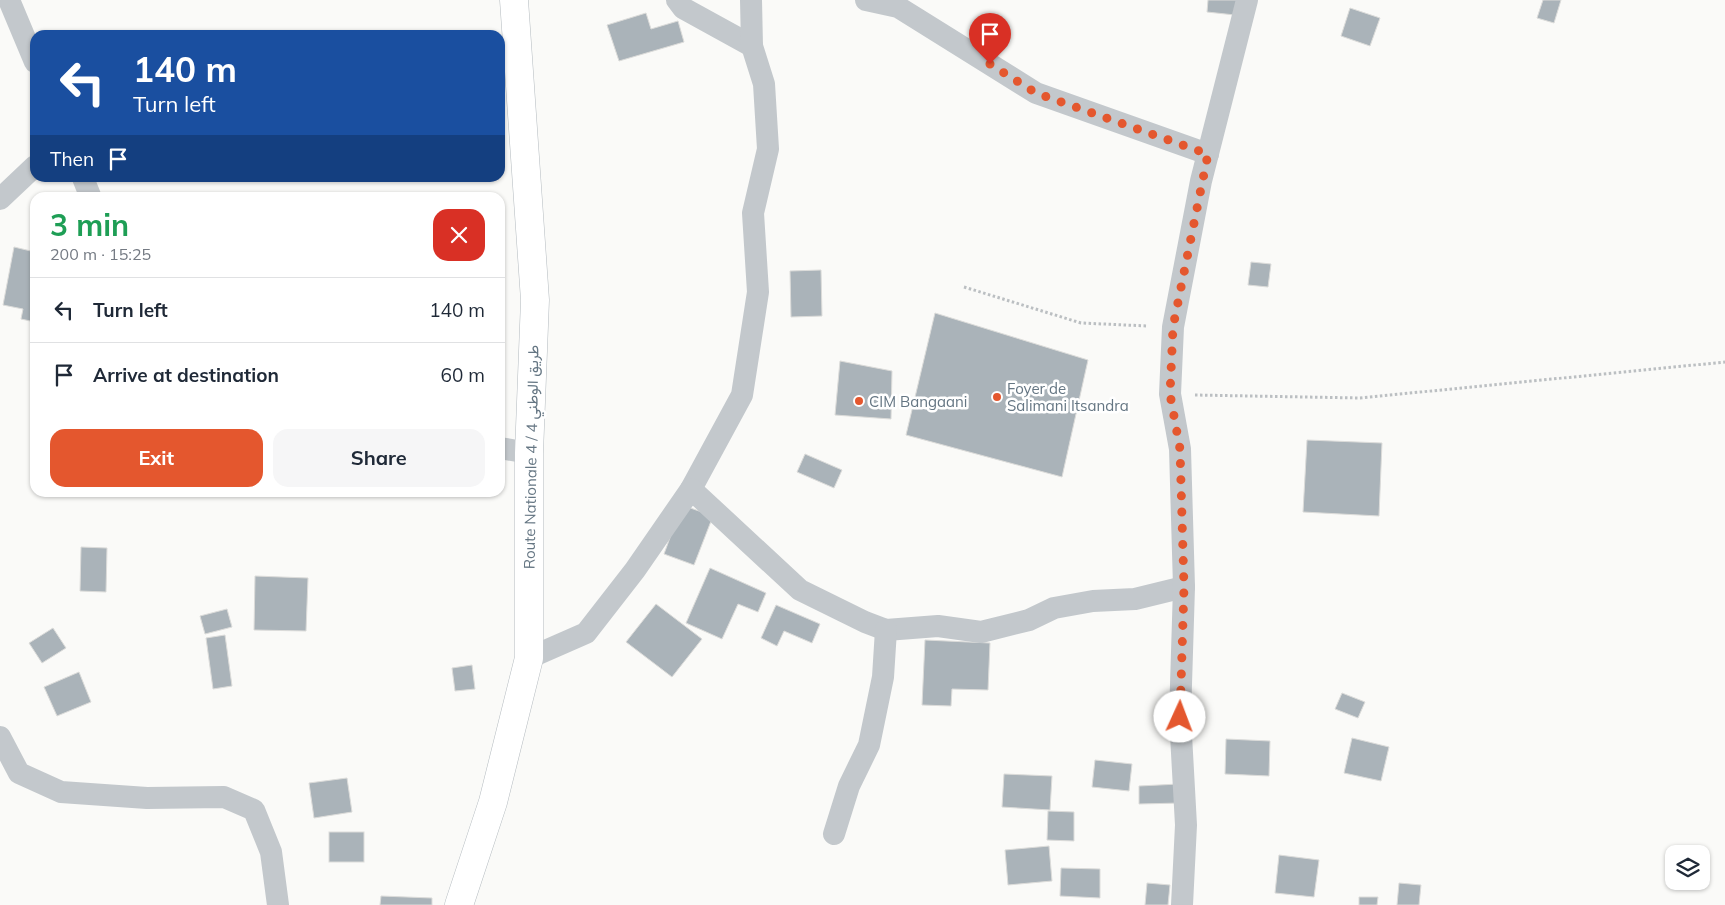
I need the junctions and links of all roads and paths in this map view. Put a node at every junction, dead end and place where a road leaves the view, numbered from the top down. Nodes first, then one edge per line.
1 (9, 0) edge
2 (514, 0) edge
3 (676, 0) edge
4 (751, 0) edge
5 (866, 0) edge
6 (1247, 0) edge
7 (752, 46) junction
8 (30, 50) edge
9 (1208, 154) junction
10 (30, 171) edge
11 (0, 199) edge
12 (964, 287) dead end
13 (1173, 327) junction
14 (1725, 362) edge
15 (1170, 394) junction
16 (505, 449) edge
17 (529, 453) junction
18 (691, 489) junction
19 (1184, 587) junction
20 (886, 630) junction
21 (529, 658) junction
22 (0, 737) edge
23 (834, 834) dead end
24 (278, 905) edge
25 (459, 905) edge
26 (1182, 905) edge

1 - 8 street
2 - 17 main road, Route Nationale 4 / طريق الوطني 4
3 - 7 street
4 - 7 street
5 - 9 street
6 - 9 street
7 - 18 street
9 - 13 street
10 - 11 street
12 - 13 path
13 - 15 street
14 - 15 path
15 - 19 street
16 - 17 street
17 - 21 main road, Route Nationale 4 / طريق الوطني 4
18 - 20 street
18 - 21 street
19 - 20 street
19 - 26 street
20 - 23 street
21 - 25 main road, Route Nationale 4 / طريق الوطني 4
22 - 24 street

